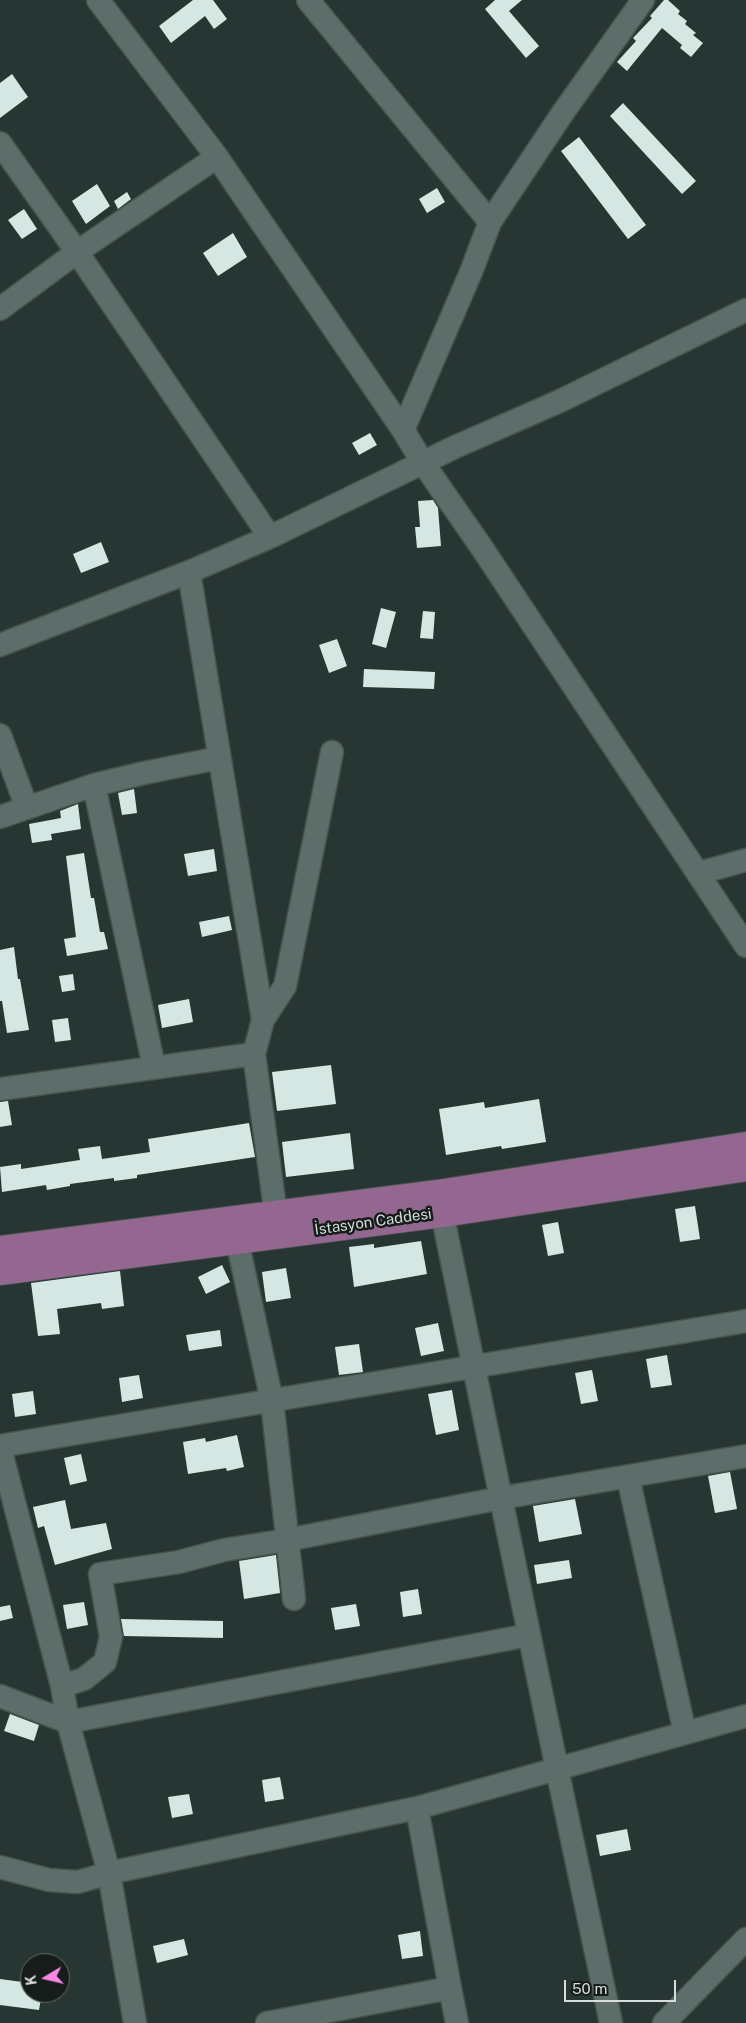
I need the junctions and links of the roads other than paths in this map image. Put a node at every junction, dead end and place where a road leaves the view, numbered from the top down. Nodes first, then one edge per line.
1 (98, 0) edge
2 (308, 0) edge
3 (643, 0) edge
4 (0, 143) edge
5 (217, 157) junction
6 (490, 222) junction
7 (77, 252) junction
8 (0, 309) edge
9 (746, 310) edge
10 (403, 430) junction
11 (423, 463) junction
12 (270, 537) junction
13 (189, 572) junction
14 (0, 645) edge
15 (0, 734) edge
16 (332, 752) dead end
17 (219, 758) junction
18 (94, 785) junction
19 (26, 808) junction
20 (0, 816) edge
21 (746, 860) edge
22 (699, 873) junction
23 (746, 946) edge
24 (263, 1020) junction
25 (254, 1054) junction
26 (154, 1067) junction
27 (0, 1089) edge
28 (746, 1146) edge
29 (746, 1166) edge
30 (442, 1213) junction
31 (276, 1215) junction
32 (237, 1240) junction
33 (0, 1250) edge
34 (0, 1270) edge
35 (746, 1321) edge
36 (475, 1367) junction
37 (272, 1401) junction
38 (0, 1447) edge
39 (746, 1456) edge
40 (628, 1476) junction
41 (501, 1498) junction
42 (287, 1540) junction
43 (294, 1599) dead end
44 (529, 1635) junction
45 (62, 1686) junction
46 (0, 1696) edge
47 (746, 1716) edge
48 (68, 1722) junction
49 (685, 1733) junction
50 (557, 1769) junction
51 (417, 1808) junction
52 (0, 1867) edge
53 (109, 1873) junction
54 (746, 1939) edge
55 (450, 1988) junction
56 (321, 2018) edge
57 (135, 2023) edge
58 (267, 2023) edge
59 (457, 2023) edge
60 (611, 2023) edge
61 (664, 2023) edge

1 - 5 street
2 - 6 street
3 - 6 street
4 - 7 street
5 - 7 street
5 - 10 street
6 - 10 street
7 - 8 street
7 - 12 street
9 - 11 street
10 - 11 street
11 - 12 street
11 - 22 street
12 - 13 street
13 - 14 street
13 - 17 street
15 - 19 street
16 - 24 street
17 - 18 street
17 - 24 street
18 - 19 street
18 - 26 street
19 - 20 street
21 - 22 street
22 - 23 street
24 - 25 street
25 - 26 street
25 - 31 street
26 - 27 street
28 - 31 main road
29 - 30 main road, İstasyon Caddesi
30 - 32 main road, İstasyon Caddesi
30 - 36 street
31 - 33 main road
32 - 34 main road, İstasyon Caddesi
32 - 37 street
35 - 36 street
36 - 37 street
36 - 41 street
37 - 38 street
37 - 42 street
38 - 45 street
39 - 40 street
40 - 41 street
40 - 49 street
41 - 42 street
41 - 44 street
42 - 43 street
42 - 45 street
44 - 48 street
44 - 50 street
45 - 48 street
46 - 48 street
47 - 49 street
48 - 53 street
49 - 50 street
50 - 51 street
50 - 60 street
51 - 53 street
51 - 55 street
52 - 53 street
53 - 57 street
54 - 61 street
55 - 56 street
55 - 59 street
56 - 58 street

